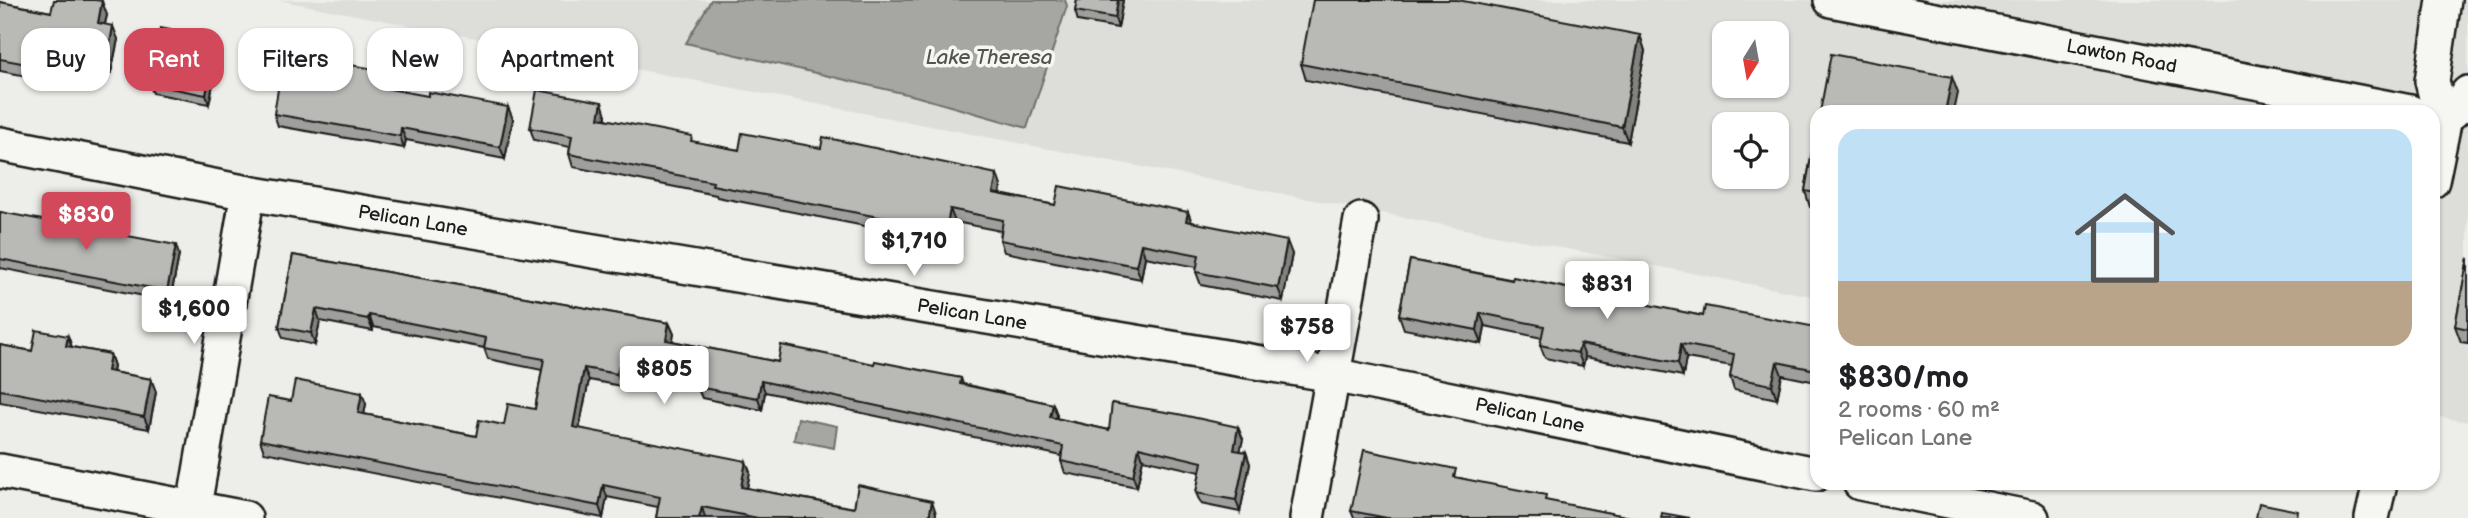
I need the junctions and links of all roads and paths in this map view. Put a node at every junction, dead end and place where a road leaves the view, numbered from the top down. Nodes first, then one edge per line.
1 (1831, 0) edge
2 (2444, 0) edge
3 (2468, 93) edge
4 (2374, 105) edge
5 (2440, 105) edge
6 (2449, 119) edge
7 (0, 144) edge
8 (2440, 152) edge
9 (248, 193) junction
10 (1361, 220) dead end
11 (1333, 376) junction
12 (0, 471) edge
13 (1810, 473) edge
14 (1894, 490) edge
15 (2378, 490) edge
16 (193, 513) edge
17 (245, 518) edge
18 (1307, 518) edge
19 (2032, 518) edge
20 (2372, 518) edge

1 - 4 street, Lawton Road
2 - 5 street
3 - 6 street
6 - 8 street
7 - 9 street, Pelican Lane
9 - 11 street, Pelican Lane
9 - 16 street
10 - 11 street
11 - 13 street, Pelican Lane
11 - 18 street
12 - 16 street
14 - 19 street
15 - 20 street
16 - 17 street

